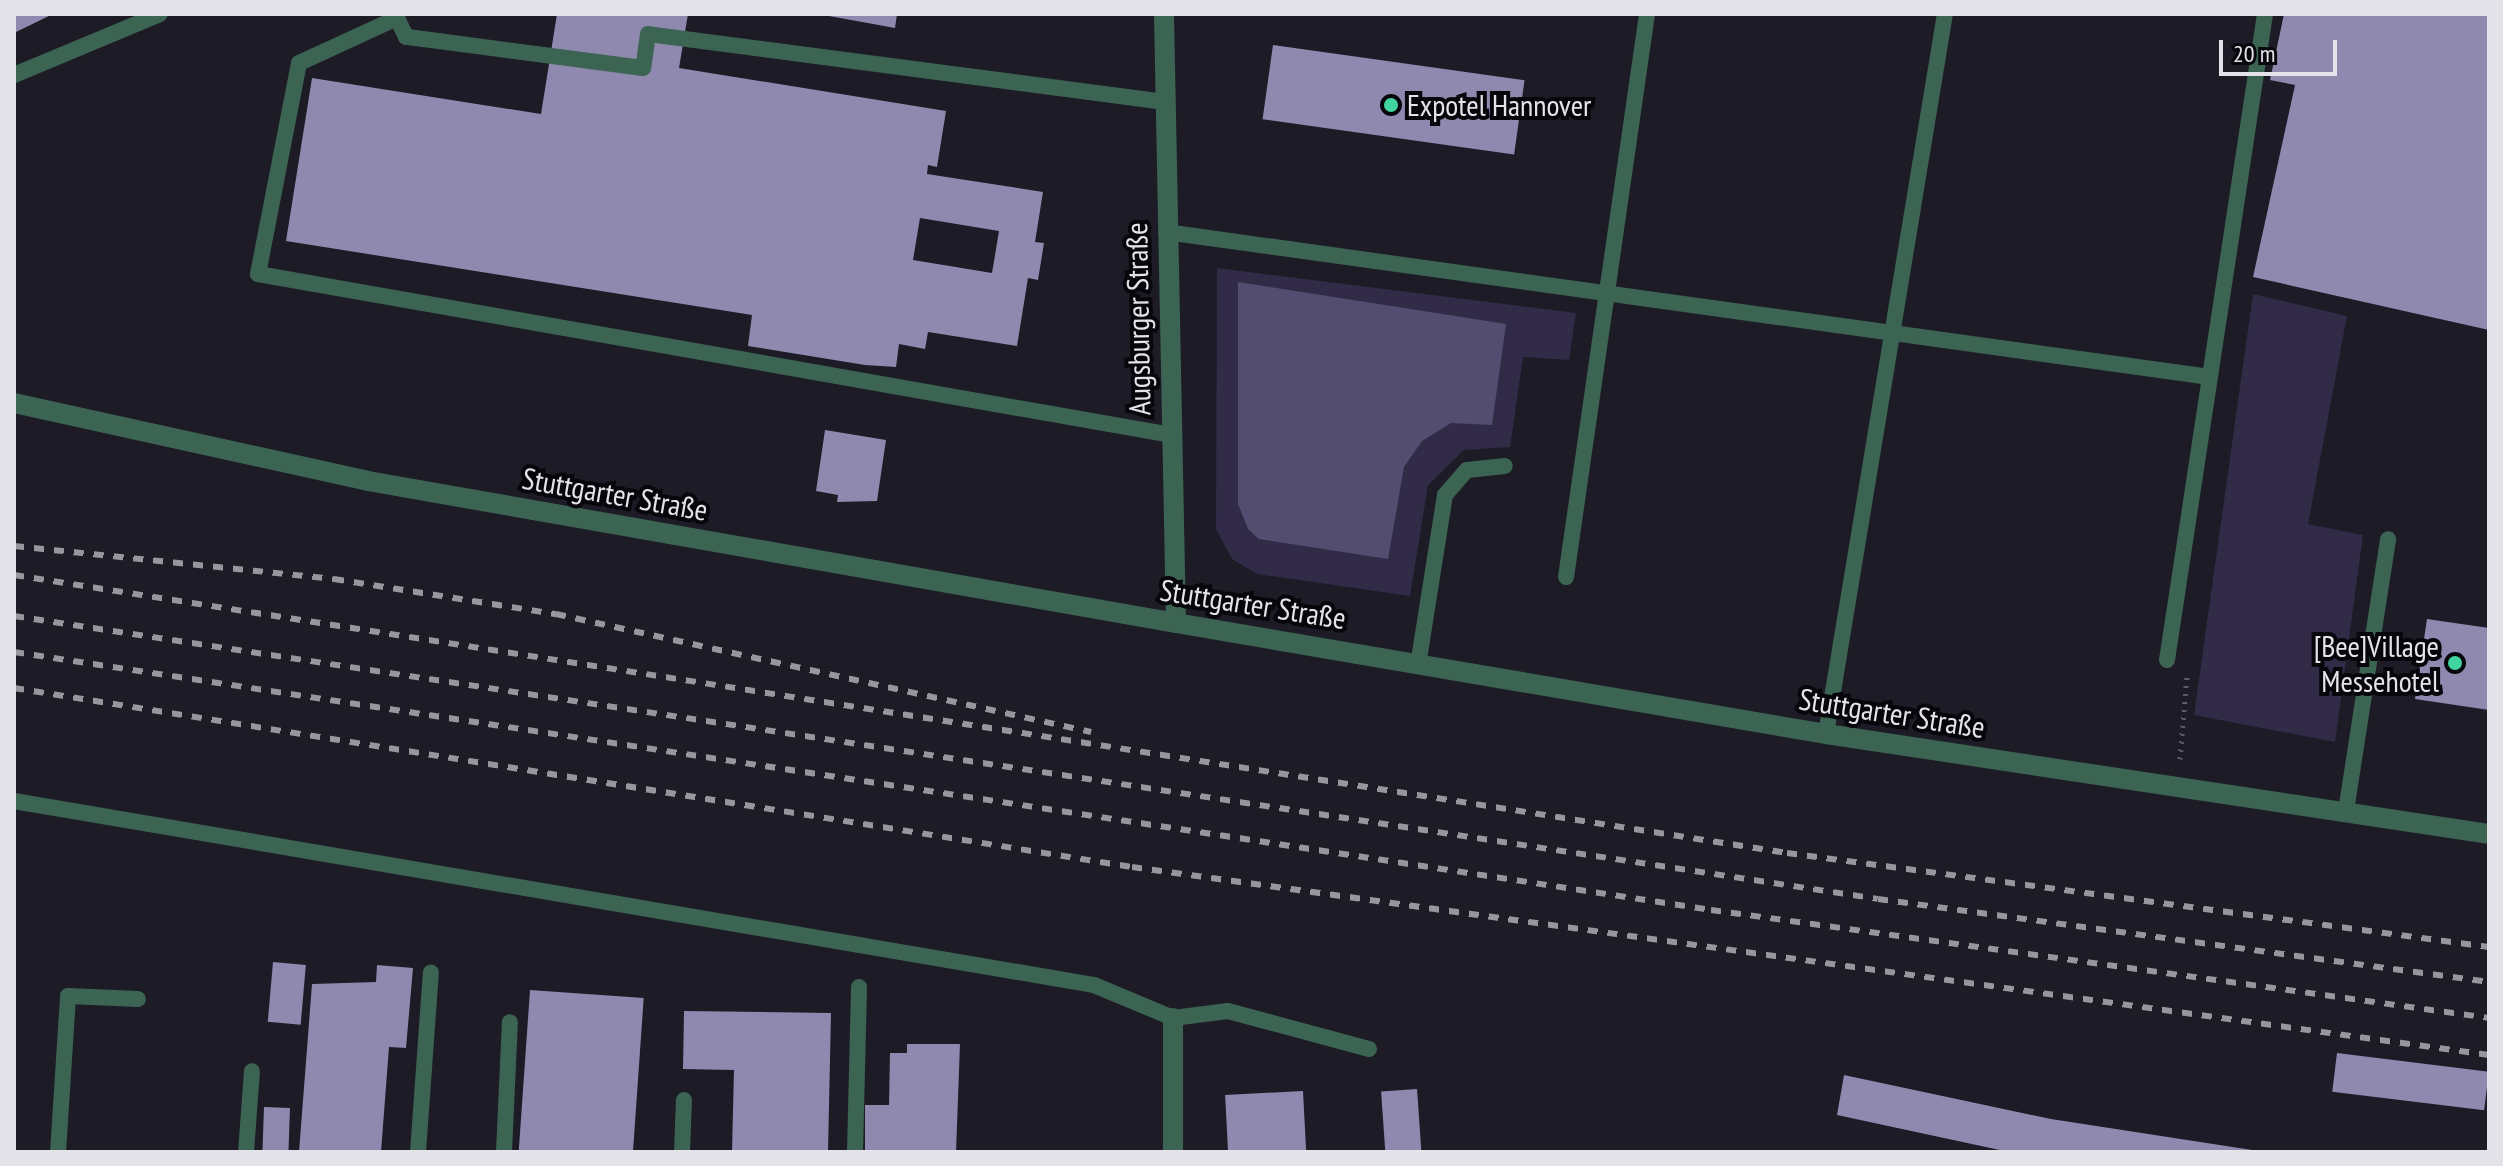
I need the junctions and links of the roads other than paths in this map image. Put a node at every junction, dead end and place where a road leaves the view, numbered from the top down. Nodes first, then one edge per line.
1 (160, 14) edge
2 (1164, 14) edge
3 (1647, 14) edge
4 (1945, 14) edge
5 (2265, 14) edge
6 (14, 75) edge
7 (1165, 102) junction
8 (1166, 232) junction
9 (1607, 293) junction
10 (1893, 333) junction
11 (2210, 377) junction
12 (14, 403) edge
13 (1171, 435) junction
14 (1505, 466) dead end
15 (2388, 539) dead end
16 (1566, 577) dead end
17 (1176, 623) junction
18 (1419, 659) junction
19 (2167, 660) road end
20 (1826, 734) junction
21 (14, 801) edge
22 (2346, 811) junction
23 (2489, 834) edge
24 (431, 972) dead end
25 (859, 987) dead end
26 (138, 999) dead end
27 (1173, 1018) junction
28 (510, 1022) dead end
29 (1369, 1049) dead end
30 (252, 1071) dead end
31 (684, 1100) dead end
32 (58, 1152) edge
33 (246, 1152) edge
34 (418, 1152) edge
35 (504, 1152) edge
36 (682, 1152) edge
37 (855, 1152) edge
38 (1173, 1152) edge

1 - 6 lane
2 - 7 street, Augsburger Straße
3 - 9 lane
4 - 10 lane
5 - 11 lane
7 - 8 street, Augsburger Straße
7 - 13 lane
8 - 9 lane
8 - 13 street, Augsburger Straße
9 - 10 lane
9 - 16 lane
10 - 11 lane
10 - 20 lane
11 - 19 lane
12 - 17 street, Stuttgarter Straße
13 - 17 street, Augsburger Straße
14 - 18 lane
15 - 22 lane
17 - 18 street, Stuttgarter Straße
18 - 20 street, Stuttgarter Straße
20 - 22 street, Stuttgarter Straße
21 - 27 lane
22 - 23 street, Stuttgarter Straße
24 - 34 lane
25 - 37 lane
26 - 32 lane
27 - 29 lane
27 - 38 street
28 - 35 lane
30 - 33 lane
31 - 36 lane

